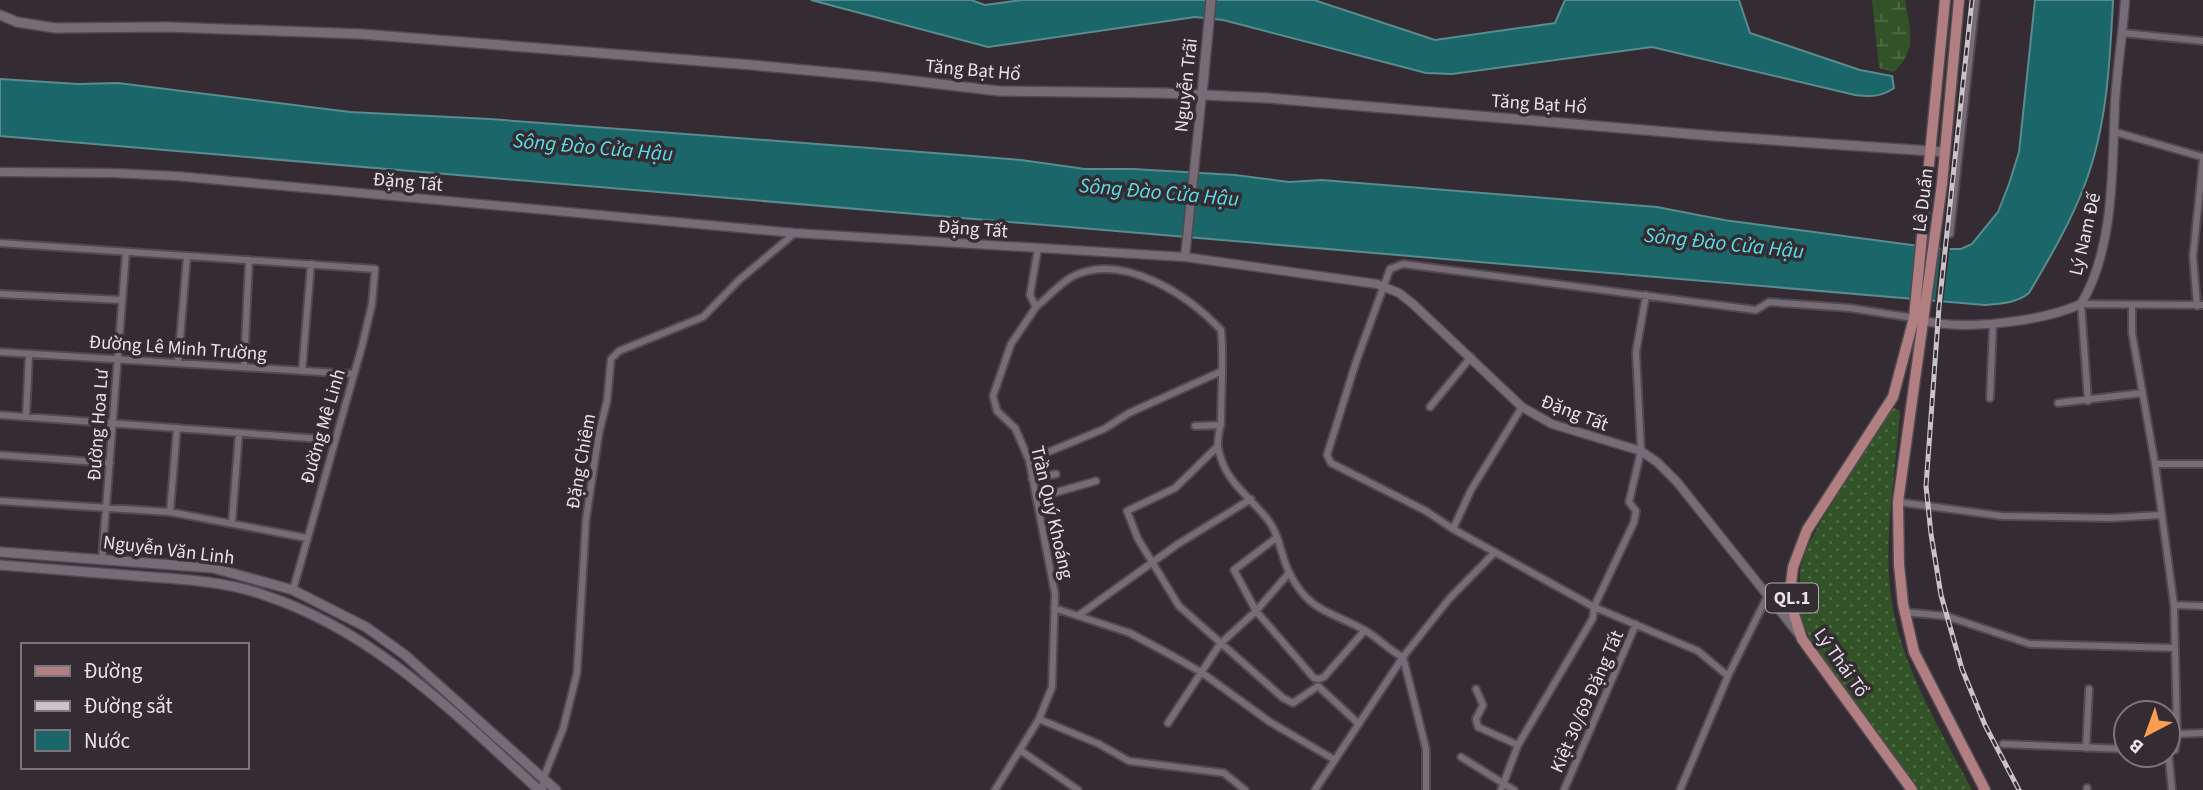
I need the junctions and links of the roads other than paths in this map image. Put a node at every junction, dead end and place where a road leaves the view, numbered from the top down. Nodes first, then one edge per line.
1 (1211, 0) edge
2 (1945, 0) edge
3 (1959, 0) edge
4 (1976, 0) edge
5 (2125, 0) edge
6 (0, 15) edge
7 (2123, 33) junction
8 (2203, 41) edge
9 (1202, 94) junction
10 (2115, 132) junction
11 (1929, 151) junction
12 (1945, 152) junction
13 (2203, 158) edge
14 (0, 172) edge
15 (795, 233) junction
16 (1950, 234) dead end
17 (0, 243) edge
18 (1038, 248) junction
19 (126, 252) junction
20 (187, 256) junction
21 (1185, 257) junction
22 (249, 260) junction
23 (311, 264) junction
24 (1385, 286) junction
25 (0, 293) edge
26 (1646, 295) junction
27 (122, 300) junction
28 (2081, 304) junction
29 (2132, 305) junction
30 (2201, 306) edge
31 (1036, 307) junction
32 (1919, 317) junction
33 (1993, 325) junction
34 (0, 352) edge
35 (29, 354) junction
36 (1471, 357) junction
37 (118, 359) junction
38 (178, 363) junction
39 (244, 367) junction
40 (302, 371) junction
41 (1220, 372) junction
42 (354, 374) junction
43 (2142, 393) junction
44 (1893, 397) junction
45 (1990, 398) dead end
46 (2088, 401) junction
47 (2057, 403) dead end
48 (1910, 404) junction
49 (1430, 407) dead end
50 (1522, 407) junction
51 (0, 415) edge
52 (26, 417) junction
53 (113, 424) junction
54 (1221, 425) junction
55 (1195, 426) dead end
56 (177, 428) junction
57 (239, 433) junction
58 (335, 440) junction
59 (1218, 446) junction
60 (1641, 451) junction
61 (0, 455) edge
62 (1028, 460) junction
63 (110, 463) junction
64 (2155, 464) junction
65 (2203, 464) edge
66 (1056, 474) dead end
67 (1032, 479) junction
68 (1096, 481) dead end
69 (1036, 498) junction
70 (1251, 499) junction
71 (0, 501) edge
72 (1898, 502) junction
73 (106, 507) junction
74 (170, 512) junction
75 (2161, 515) junction
76 (232, 523) junction
77 (1453, 529) junction
78 (307, 538) junction
79 (1276, 538) junction
80 (0, 552) edge
81 (1495, 552) junction
82 (102, 559) junction
83 (135, 561) junction
84 (1153, 562) junction
85 (0, 565) edge
86 (1289, 573) junction
87 (134, 575) junction
88 (293, 590) junction
89 (1767, 597) junction
90 (2174, 605) junction
91 (2203, 606) edge
92 (1594, 607) junction
93 (1054, 608) junction
94 (1256, 611) junction
95 (1904, 612) junction
96 (1079, 615) junction
97 (1636, 624) junction
98 (366, 627) junction
99 (1365, 630) junction
100 (360, 639) junction
101 (1802, 639) junction
102 (1220, 644) junction
103 (2175, 648) junction
104 (1403, 657) junction
105 (1200, 672) junction
106 (1728, 676) junction
107 (1314, 678) junction
108 (1318, 686) junction
109 (1476, 689) dead end
110 (2089, 690) dead end
111 (2176, 699) edge
112 (1039, 719) junction
113 (1168, 723) dead end
114 (1359, 724) junction
115 (2203, 733) edge
116 (2182, 734) edge
117 (2003, 744) dead end
118 (1518, 745) junction
119 (2086, 748) junction
120 (2112, 749) edge
121 (1020, 750) junction
122 (1461, 757) dead end
123 (1335, 760) junction
124 (2170, 769) edge
125 (543, 779) junction
126 (1502, 787) edge
127 (541, 790) edge
128 (556, 790) edge
129 (995, 790) edge
130 (1078, 790) edge
131 (1245, 790) edge
132 (1315, 790) edge
133 (1426, 790) edge
134 (1514, 790) edge
135 (1564, 790) edge
136 (1680, 790) edge
137 (1912, 790) edge
138 (1986, 790) edge
139 (2172, 790) edge

1 - 9 main road, Nguyễn Trãi
2 - 11 main road, Lê Duẩn / QL.1
3 - 12 main road, Lê Duẩn / QL.1
4 - 16 street
5 - 7 street, Lý Nam Đế
6 - 9 main road, Tăng Bạt Hổ
7 - 8 street
7 - 10 street, Lý Nam Đế
9 - 11 main road, Tăng Bạt Hổ
9 - 21 street, Nguyễn Trãi
10 - 13 street
10 - 28 street, Lý Nam Đế
11 - 12 main road, Tăng Bạt Hổ
11 - 32 main road, Lê Duẩn / QL.1
12 - 32 main road, Lê Duẩn / QL.1
13 - 30 street
14 - 15 street, Đặng Tất
15 - 18 street, Đặng Tất
15 - 125 street, Đặng Chiêm
17 - 19 street
18 - 21 street, Đặng Tất
18 - 31 street
19 - 20 street
19 - 27 street, Đường Hoa Lư
20 - 22 street
20 - 38 street
21 - 24 street, Đặng Tất
22 - 23 street
22 - 39 street
23 - 40 street
23 - 42 street, Đường Mê Linh
24 - 26 street
24 - 36 street, Đặng Tất
24 - 77 street
25 - 27 street
26 - 32 street
26 - 60 street
27 - 37 street, Đường Hoa Lư
28 - 29 street
28 - 33 street, Lý Nam Đế
28 - 46 street
29 - 30 street
29 - 43 street
31 - 41 street, Trần Quý Khoáng
31 - 62 street, Trần Quý Khoáng
32 - 33 street, Lý Nam Đế
32 - 44 main road, Lê Duẩn / QL.1
32 - 48 main road, Lê Duẩn / QL.1
33 - 45 street
34 - 35 street, Đường Lê Minh Trường
35 - 37 street, Đường Lê Minh Trường
35 - 52 street
36 - 49 street
36 - 50 street, Đặng Tất
37 - 38 street, Đường Lê Minh Trường
37 - 53 street, Đường Hoa Lư
38 - 39 street, Đường Lê Minh Trường
39 - 40 street, Đường Lê Minh Trường
40 - 42 street, Đường Lê Minh Trường
41 - 54 street, Trần Quý Khoáng
41 - 62 street
42 - 58 street, Đường Mê Linh
43 - 46 street
43 - 64 street
44 - 48 main road
44 - 101 main road, Lý Thái Tổ / QL.1
46 - 47 street
48 - 72 main road, QL.1
50 - 60 street, Đặng Tất
50 - 77 street
51 - 52 street
52 - 53 street
53 - 56 street
53 - 63 street, Đường Hoa Lư
54 - 55 street
54 - 59 street, Trần Quý Khoáng
56 - 57 street
56 - 74 street
57 - 58 street
57 - 76 street
58 - 78 street, Đường Mê Linh
59 - 70 street
59 - 84 street
60 - 89 street, Đặng Tất
60 - 92 street
61 - 63 street
62 - 67 street, Trần Quý Khoáng
63 - 73 street, Đường Hoa Lư
64 - 65 street
64 - 75 street
66 - 67 street
67 - 69 street, Trần Quý Khoáng
68 - 69 street
69 - 93 street, Trần Quý Khoáng
70 - 79 street
70 - 84 street
71 - 73 street
72 - 75 street
72 - 95 main road, QL.1
73 - 74 street
73 - 82 street, Đường Hoa Lư
74 - 76 street
75 - 90 street
76 - 78 street
77 - 81 street
78 - 88 street, Đường Mê Linh
79 - 86 street
79 - 94 street
80 - 82 main road, Nguyễn Văn Linh
81 - 92 street
81 - 104 street
82 - 83 main road, Nguyễn Văn Linh
83 - 87 main road
83 - 88 main road, Nguyễn Văn Linh
84 - 96 street
84 - 102 street
85 - 87 main road, Nguyễn Văn Linh
86 - 94 street
86 - 99 street
87 - 100 main road, Nguyễn Văn Linh
88 - 98 main road, Nguyễn Văn Linh
89 - 101 street, Đặng Tất
89 - 106 street
90 - 91 street
90 - 103 street
92 - 97 street
92 - 118 street
93 - 96 street
93 - 112 street, Trần Quý Khoáng
94 - 102 street
94 - 107 street
95 - 103 street
95 - 138 main road, QL.1
96 - 105 street
97 - 106 street
97 - 135 street, Kiệt 30/69 Đặng Tất
98 - 100 main road
98 - 125 main road, Nguyễn Văn Linh
99 - 104 street
99 - 107 street
100 - 127 main road, Nguyễn Văn Linh
101 - 137 main road, Lý Thái Tổ / QL.1
102 - 105 street
102 - 108 street
103 - 111 street
104 - 114 street
104 - 133 street
105 - 113 street
105 - 123 street
106 - 136 street
107 - 108 street
108 - 114 street
109 - 118 street
110 - 119 street
112 - 121 street, Trần Quý Khoáng
112 - 131 street
114 - 123 street
115 - 116 street
117 - 119 street
118 - 126 street
119 - 120 street
121 - 129 street, Trần Quý Khoáng
121 - 130 street
122 - 126 street
123 - 132 street
124 - 139 street
125 - 127 street, Đặng Chiêm
125 - 128 main road, Nguyễn Văn Linh
126 - 134 street

